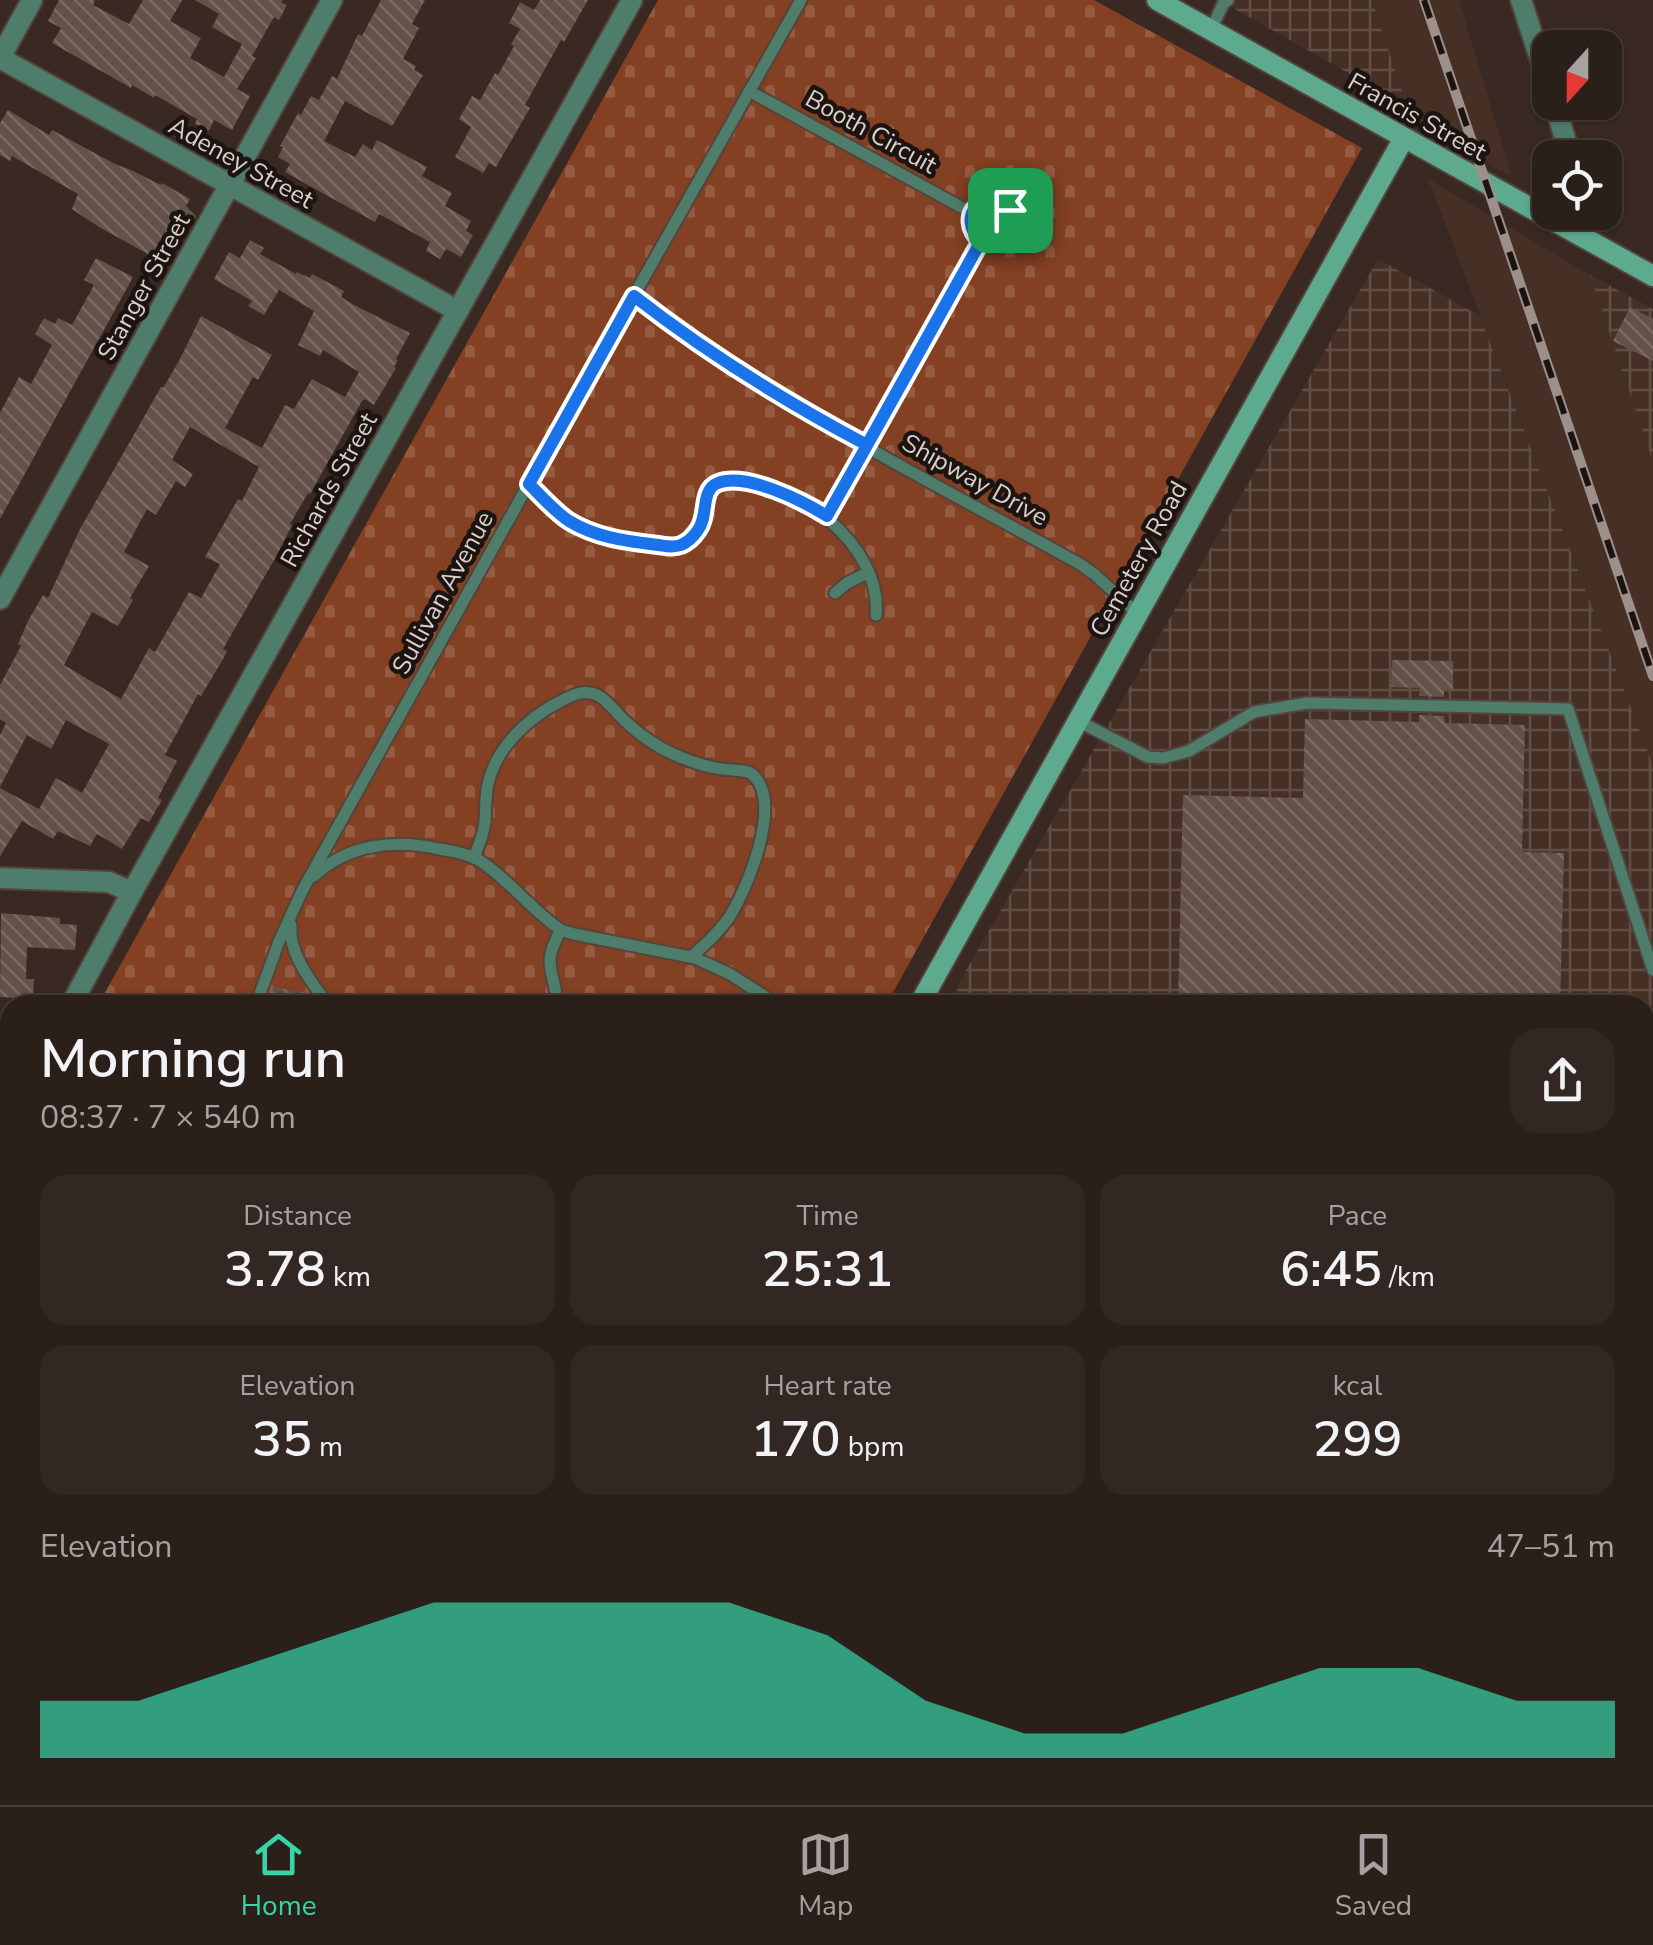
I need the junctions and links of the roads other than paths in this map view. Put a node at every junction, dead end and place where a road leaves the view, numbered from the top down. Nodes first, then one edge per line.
1 (32, 0) edge
2 (332, 0) edge
3 (632, 0) edge
4 (801, 0) edge
5 (1158, 0) edge
6 (1228, 0) edge
7 (1521, 0) edge
8 (1211, 30) junction
9 (1532, 34) edge
10 (0, 58) edge
11 (750, 91) junction
12 (1404, 138) junction
13 (230, 185) junction
14 (1532, 203) edge
15 (972, 213) junction
16 (1581, 230) edge
17 (981, 241) junction
18 (1653, 276) edge
19 (634, 296) junction
20 (458, 311) junction
21 (867, 445) junction
22 (529, 484) junction
23 (827, 516) junction
24 (869, 572) junction
25 (835, 593) dead end
26 (0, 598) edge
27 (1137, 613) junction
28 (876, 615) dead end
29 (1078, 721) junction
30 (764, 761) dead end
31 (754, 776) junction
32 (474, 858) junction
33 (0, 878) edge
34 (302, 891) junction
35 (132, 892) junction
36 (294, 908) junction
37 (561, 930) junction
38 (690, 957) junction
39 (1653, 970) edge
40 (76, 995) edge
41 (260, 995) edge
42 (322, 995) edge
43 (555, 995) edge
44 (763, 995) edge
45 (925, 995) edge

1 - 10 street
2 - 13 street, Stanger Street
3 - 20 street, Richards Street
4 - 11 lane, Sullivan Avenue
5 - 8 street, Francis Street
6 - 8 lane
7 - 9 street
8 - 12 street, Francis Street
10 - 13 street, Adeney Street
11 - 15 lane, Booth Circuit
11 - 19 lane, Sullivan Avenue
12 - 14 street, Francis Street
12 - 27 street, Cemetery Road
13 - 20 street, Adeney Street
13 - 26 street, Stanger Street
15 - 17 lane
15 - 17 lane
16 - 18 street, Francis Street
17 - 21 lane
19 - 21 lane, Shipway Drive
19 - 22 lane, Sullivan Avenue
20 - 35 street, Richards Street
21 - 23 lane
21 - 27 lane, Shipway Drive
22 - 23 lane
22 - 34 lane, Sullivan Avenue
23 - 24 lane
24 - 25 lane
24 - 28 lane
27 - 29 street, Cemetery Road
29 - 39 lane
29 - 45 street, Cemetery Road
30 - 31 lane
31 - 32 lane
31 - 38 lane
32 - 34 lane
32 - 37 lane
33 - 35 street
34 - 36 lane, Sullivan Avenue
35 - 40 street, Richards Street
36 - 41 lane, Sullivan Avenue
36 - 42 lane
37 - 38 lane
37 - 43 lane
38 - 44 lane

